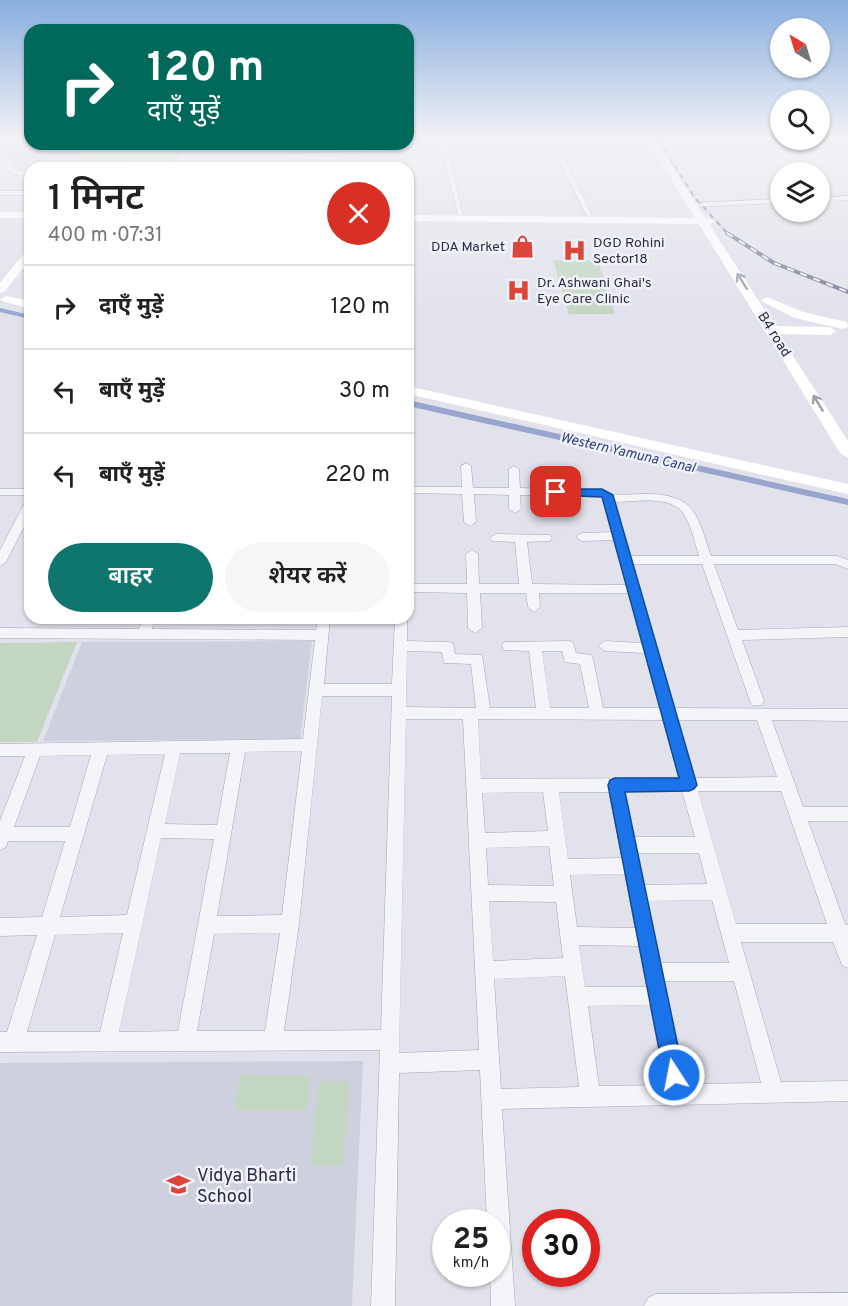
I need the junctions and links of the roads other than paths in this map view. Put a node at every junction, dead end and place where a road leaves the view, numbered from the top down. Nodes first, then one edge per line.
1 (457, 197) edge
2 (581, 197) edge
3 (688, 197) edge
4 (694, 197) edge
5 (848, 198) edge
6 (830, 199) edge
7 (770, 203) edge
8 (461, 215) junction
9 (590, 215) junction
10 (414, 216) edge
11 (414, 216) edge
12 (707, 216) junction
13 (0, 217) edge
14 (24, 217) edge
15 (729, 261) junction
16 (741, 261) junction
17 (24, 263) edge
18 (24, 274) edge
19 (760, 290) junction
20 (2, 299) edge
21 (24, 304) edge
22 (846, 327) edge
23 (778, 328) junction
24 (414, 392) edge
25 (848, 427) edge
26 (848, 453) edge
27 (466, 466) dead end
28 (514, 469) dead end
29 (848, 489) edge
30 (414, 490) edge
31 (468, 491) junction
32 (0, 492) edge
33 (24, 492) edge
34 (515, 492) junction
35 (609, 499) junction
36 (515, 508) dead end
37 (24, 514) edge
38 (470, 522) dead end
39 (619, 536) junction
40 (582, 537) dead end
41 (496, 538) dead end
42 (521, 538) junction
43 (546, 538) dead end
44 (4, 548) edge
45 (472, 554) dead end
46 (705, 559) junction
47 (627, 560) junction
48 (0, 562) edge
49 (848, 565) edge
50 (414, 588) edge
51 (473, 588) junction
52 (529, 588) junction
53 (634, 589) junction
54 (534, 608) dead end
55 (147, 624) edge
56 (323, 624) edge
57 (401, 624) edge
58 (475, 628) dead end
59 (848, 632) edge
60 (0, 633) edge
61 (144, 634) junction
62 (322, 635) junction
63 (733, 635) junction
64 (400, 646) junction
65 (509, 646) dead end
66 (535, 646) junction
67 (605, 646) dead end
68 (650, 648) junction
69 (316, 690) junction
70 (399, 690) junction
71 (760, 707) junction
72 (398, 713) junction
73 (477, 713) junction
74 (544, 713) junction
75 (597, 713) junction
76 (669, 713) junction
77 (846, 719) edge
78 (310, 745) junction
79 (238, 746) junction
80 (174, 747) junction
81 (101, 748) junction
82 (0, 750) edge
83 (35, 750) junction
84 (787, 784) junction
85 (615, 785) junction
86 (689, 785) junction
87 (474, 786) junction
88 (550, 786) junction
89 (798, 814) junction
90 (848, 814) edge
91 (155, 831) junction
92 (223, 832) junction
93 (76, 834) junction
94 (2, 838) edge
95 (556, 838) junction
96 (477, 841) junction
97 (628, 845) junction
98 (705, 845) junction
99 (632, 866) junction
100 (560, 867) junction
101 (719, 892) junction
102 (480, 893) junction
103 (637, 893) junction
104 (564, 894) junction
105 (134, 924) junction
106 (290, 924) junction
107 (207, 925) junction
108 (49, 926) junction
109 (0, 927) edge
110 (730, 933) junction
111 (843, 933) edge
112 (569, 936) junction
113 (646, 937) junction
114 (848, 959) edge
115 (573, 967) junction
116 (484, 970) junction
117 (653, 972) junction
118 (741, 972) junction
119 (658, 996) junction
120 (577, 997) junction
121 (390, 1040) junction
122 (186, 1041) junction
123 (273, 1041) junction
124 (7, 1042) edge
125 (107, 1042) junction
126 (488, 1060) junction
127 (390, 1063) junction
128 (848, 1091) edge
129 (774, 1093) junction
130 (678, 1095) junction
131 (590, 1097) junction
132 (491, 1099) junction
133 (848, 1305) edge
134 (383, 1306) edge
135 (502, 1306) edge
136 (656, 1306) edge
137 (697, 1306) edge
138 (838, 1306) edge

1 - 8 street
2 - 9 street
3 - 12 street
4 - 12 street
5 - 6 street
7 - 12 street
8 - 9 street
8 - 11 street
9 - 12 street
10 - 12 street
12 - 15 street, B4 road
12 - 16 street, B4 road
13 - 14 street
15 - 16 street
23 -> 15 street, B4 road
16 - 19 street, B4 road
17 - 20 street
18 - 20 street
19 - 22 street
19 - 23 street, B4 road
20 - 21 street
22 - 23 street
23 - 25 street, B4 road
26 -> 23 street, B4 road
24 - 29 street
27 - 31 street
28 - 34 street
30 - 31 street
31 - 34 street
31 - 38 street
32 - 33 street
34 - 35 street
34 - 36 street
35 - 39 street
35 - 46 street
37 - 44 street
39 - 40 street
39 - 47 street
41 - 42 street
42 - 43 street
42 - 52 street
44 - 48 street
45 - 51 street
46 - 47 street
46 - 49 street
46 - 63 street
47 - 53 street
50 - 51 street
51 - 52 street
51 - 58 street
52 - 53 street
52 - 54 street
53 - 68 street
55 - 61 street
56 - 62 street
57 - 64 street
59 - 63 street
60 - 61 street
61 - 62 street
62 - 69 street
63 - 71 street
64 - 70 street
64 - 73 street
65 - 66 street
66 - 74 street
66 - 75 street
67 - 68 street
68 - 76 street
69 - 70 street
69 - 78 street
70 - 72 street
71 - 76 street
71 - 77 street
71 - 84 street
72 - 73 street
72 - 121 street
73 - 74 street
73 - 87 street
74 - 75 street
75 - 76 street
76 - 86 street
78 - 79 street
78 - 106 street
79 - 80 street
79 - 92 street
80 - 81 street
80 - 91 street
81 - 83 street
81 - 93 street
82 - 83 street
83 - 94 street
84 - 86 street
84 - 89 street
85 - 86 street
85 - 88 street
85 - 97 street
86 - 98 street
87 - 88 street
87 - 96 street
88 - 95 street
89 - 90 street
89 - 111 street
91 - 92 street
91 - 105 street
92 - 107 street
93 - 94 street
93 - 108 street
95 - 96 street
95 - 100 street
96 - 102 street
97 - 98 street
97 - 99 street
98 - 101 street
99 - 100 street
99 - 103 street
100 - 104 street
101 - 103 street
101 - 110 street
102 - 104 street
102 - 116 street
103 - 113 street
104 - 112 street
105 - 108 street
105 - 125 street
106 - 107 street
106 - 123 street
107 - 122 street
108 - 109 street
108 - 124 street
110 - 111 street
110 - 118 street
111 - 114 street
112 - 113 street
112 - 115 street
113 - 117 street
115 - 116 street
115 - 120 street
116 - 126 street
117 - 118 street
117 - 119 street
118 - 129 street
119 - 120 street
119 - 130 street
120 - 131 street
121 - 123 street
121 - 127 street
122 - 123 street
122 - 125 street
124 - 125 street
126 - 127 street
126 - 132 street
127 - 134 street
128 - 129 street
129 - 130 street
130 - 131 street
131 - 132 street
132 - 135 street
133 - 138 street
136 - 137 street
137 - 138 street

